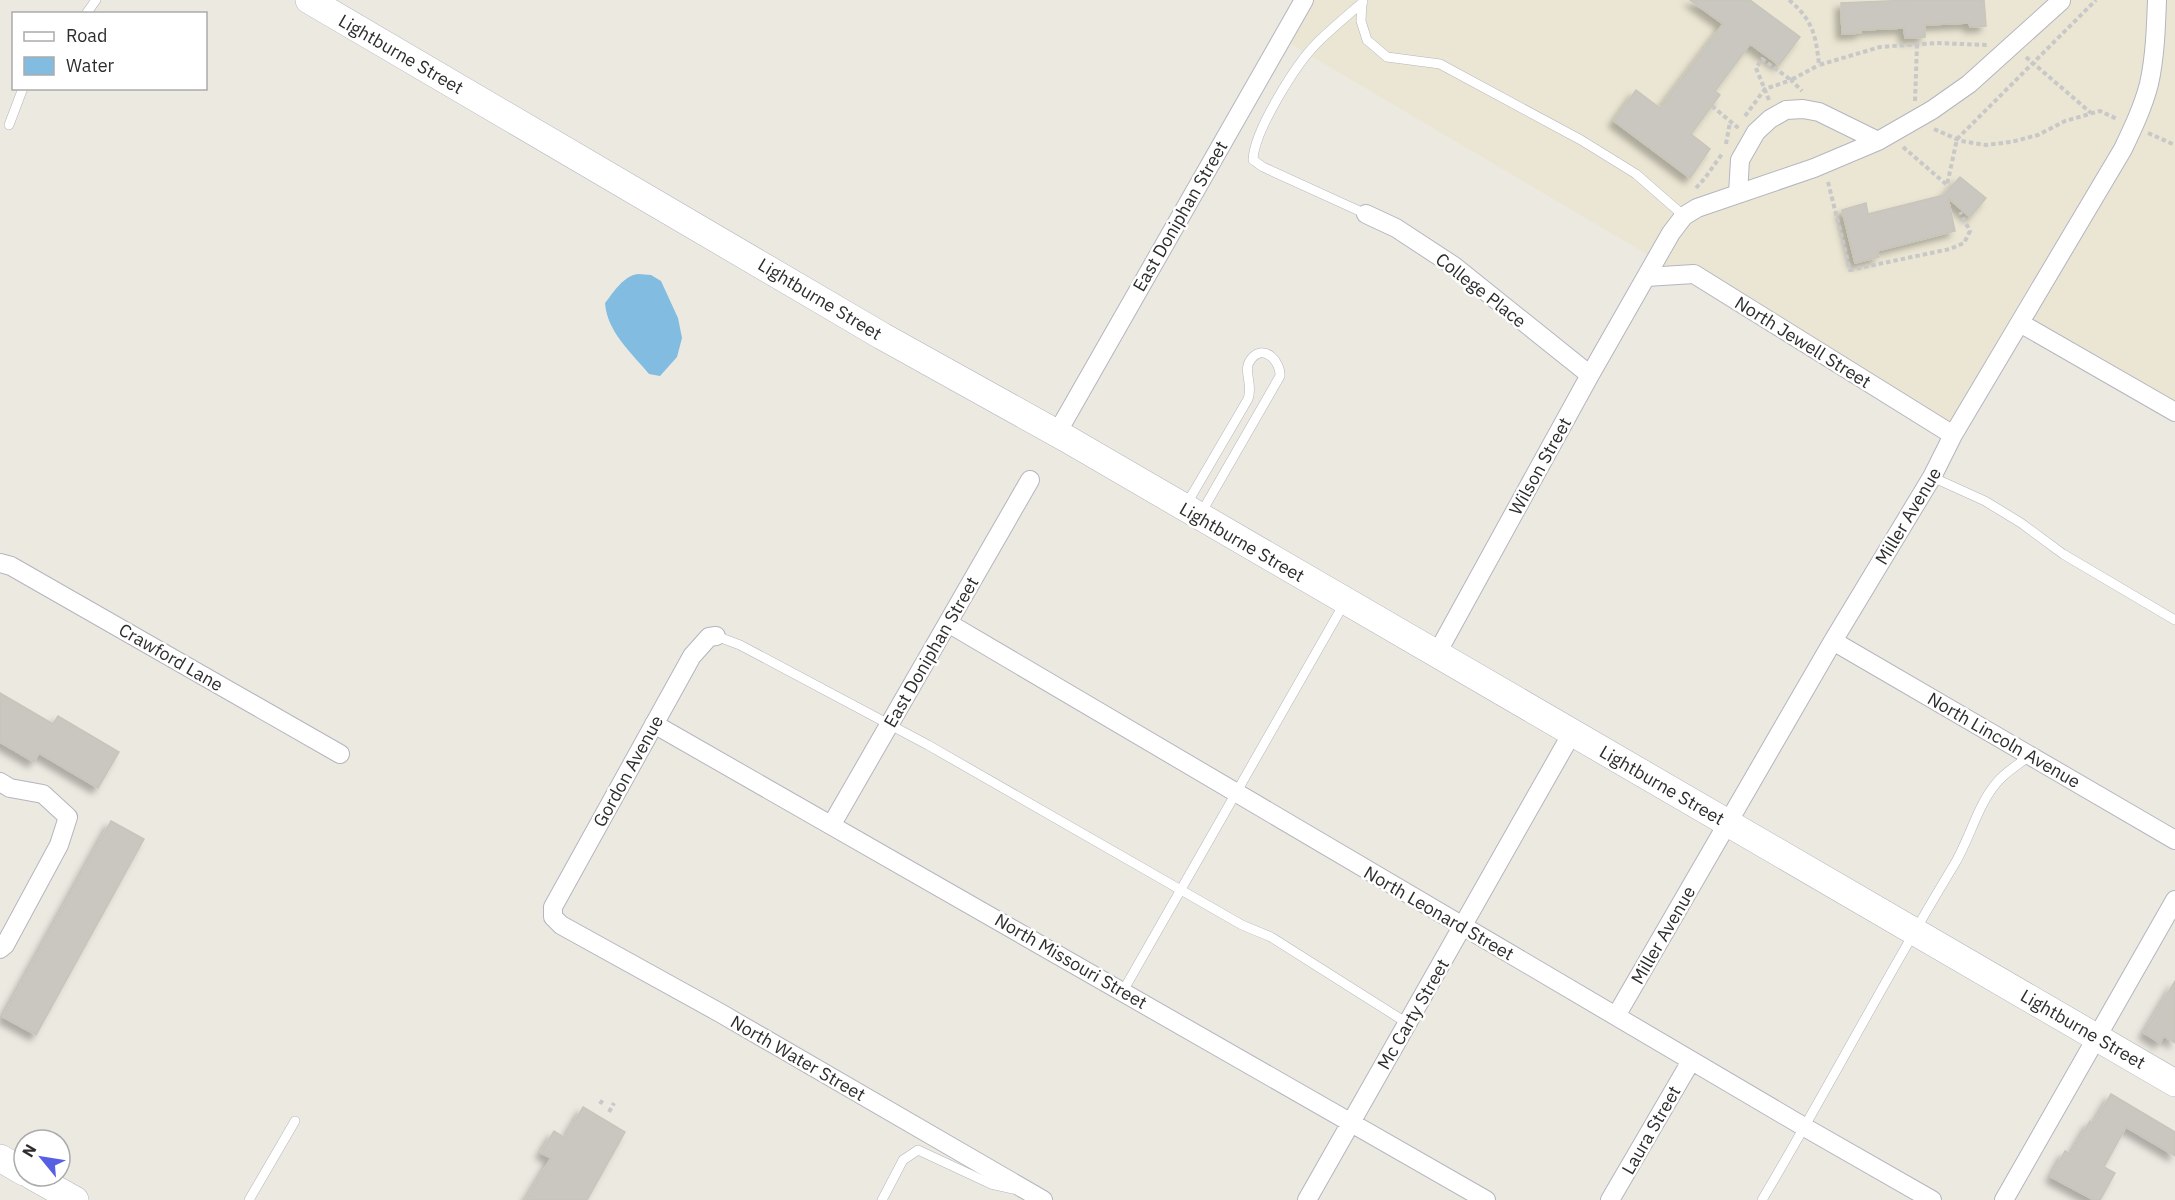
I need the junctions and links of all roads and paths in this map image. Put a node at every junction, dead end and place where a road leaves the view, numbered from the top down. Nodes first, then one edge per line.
1 (309, 0) edge
2 (1304, 0) edge
3 (1789, 0) edge
4 (2060, 0) edge
5 (2096, 0) edge
6 (2157, 0) edge
7 (1363, 1) edge
8 (1917, 45) junction
9 (1991, 45) dead end
10 (2018, 51) dead end
11 (2033, 63) junction
12 (1819, 65) junction
13 (22, 90) edge
14 (2091, 113) junction
15 (1775, 116) junction
16 (1914, 120) junction
17 (1731, 121) dead end
18 (9, 125) dead end
19 (2133, 126) junction
20 (1957, 140) junction
21 (1878, 141) junction
22 (1900, 144) dead end
23 (2175, 145) edge
24 (1828, 180) dead end
25 (1692, 192) dead end
26 (1738, 194) junction
27 (1960, 212) dead end
28 (1366, 214) joint
29 (1684, 216) junction
30 (1646, 278) junction
31 (2020, 323) junction
32 (1590, 375) junction
33 (2175, 412) edge
34 (1056, 433) junction
35 (1953, 435) junction
36 (1932, 477) junction
37 (1030, 480) dead end
38 (1192, 512) junction
39 (0, 563) edge
40 (1345, 602) junction
41 (2175, 620) edge
42 (948, 623) junction
43 (716, 636) joint
44 (1833, 641) junction
45 (1436, 655) junction
46 (654, 723) junction
47 (889, 725) junction
48 (1572, 734) junction
49 (340, 754) dead end
50 (2030, 755) junction
51 (0, 782) edge
52 (1235, 793) junction
53 (1727, 823) junction
54 (832, 824) junction
55 (2175, 840) edge
56 (1181, 890) junction
57 (2175, 900) edge
58 (553, 917) joint
59 (1462, 927) junction
60 (1914, 931) junction
61 (0, 949) edge
62 (1123, 991) junction
63 (1616, 1016) junction
64 (1407, 1023) junction
65 (2097, 1036) junction
66 (1691, 1061) junction
67 (2175, 1083) edge
68 (604, 1098) dead end
69 (614, 1103) dead end
70 (600, 1104) dead end
71 (609, 1112) dead end
72 (295, 1121) dead end
73 (1352, 1122) junction
74 (1806, 1128) junction
75 (54, 1188) edge
76 (1037, 1196) edge
77 (75, 1200) edge
78 (249, 1200) edge
79 (882, 1200) edge
80 (1307, 1200) edge
81 (1486, 1200) edge
82 (1610, 1200) edge
83 (1762, 1200) edge
84 (1932, 1200) edge
85 (2004, 1200) edge

1 - 34 main road, Lightburne Street
2 - 34 street, East Doniphan Street
3 - 12 path
4 - 16 street
5 - 11 path
6 - 19 street, Miller Avenue
7 - 28 lane
7 - 29 lane
8 - 9 path
8 - 12 path
8 - 16 path
10 - 11 path
11 - 14 path
11 - 20 path
12 - 15 path
13 - 18 lane
14 - 19 path
14 - 20 path
15 - 21 street
15 - 26 street
16 - 20 path
16 - 21 street
17 - 25 path
19 - 23 path
19 - 31 street, Miller Avenue
20 - 22 path
21 - 26 street
24 - 27 path
26 - 29 street
28 - 32 street, College Place
29 - 30 street, Wilson Street
30 - 32 street, Wilson Street
30 - 35 street, North Jewell Street
31 - 33 street
31 - 35 street, Miller Avenue
32 - 45 street, Wilson Street
34 - 38 main road, Lightburne Street
35 - 36 street, Miller Avenue
36 - 41 lane
36 - 44 street, Miller Avenue
37 - 42 street, East Doniphan Street
38 - 38 lane
38 - 40 main road, Lightburne Street
39 - 49 street, Crawford Lane
40 - 45 main road, Lightburne Street
40 - 52 lane
42 - 47 street, East Doniphan Street
42 - 52 street, North Leonard Street
43 - 46 street, Gordon Avenue
43 - 47 lane
44 - 50 street, North Lincoln Avenue
44 - 53 street, Miller Avenue
45 - 48 main road, Lightburne Street
46 - 54 street, North Missouri Street
46 - 58 street, Gordon Avenue
47 - 54 street, East Doniphan Street
47 - 56 lane
48 - 53 main road, Lightburne Street
48 - 59 street, Mc Carty Street
50 - 55 street, North Lincoln Avenue
50 - 60 lane
51 - 61 street
52 - 56 lane
52 - 59 street, North Leonard Street
53 - 60 main road, Lightburne Street
53 - 63 street, Miller Avenue
54 - 62 street, North Missouri Street
56 - 62 lane
56 - 64 lane
57 - 65 street
58 - 76 street, North Water Street
59 - 63 street, North Leonard Street
59 - 64 street, Mc Carty Street
60 - 65 main road, Lightburne Street
60 - 74 lane
62 - 73 street, North Missouri Street
63 - 66 street, North Leonard Street
64 - 73 street, Mc Carty Street
65 - 67 main road, Lightburne Street
65 - 85 street
66 - 74 street, North Leonard Street
66 - 82 street, Laura Street
68 - 70 path
69 - 71 path
72 - 78 lane
73 - 80 street, Mc Carty Street
73 - 81 street, North Missouri Street
74 - 83 lane
74 - 84 street, North Leonard Street
75 - 77 main road
76 - 79 lane

